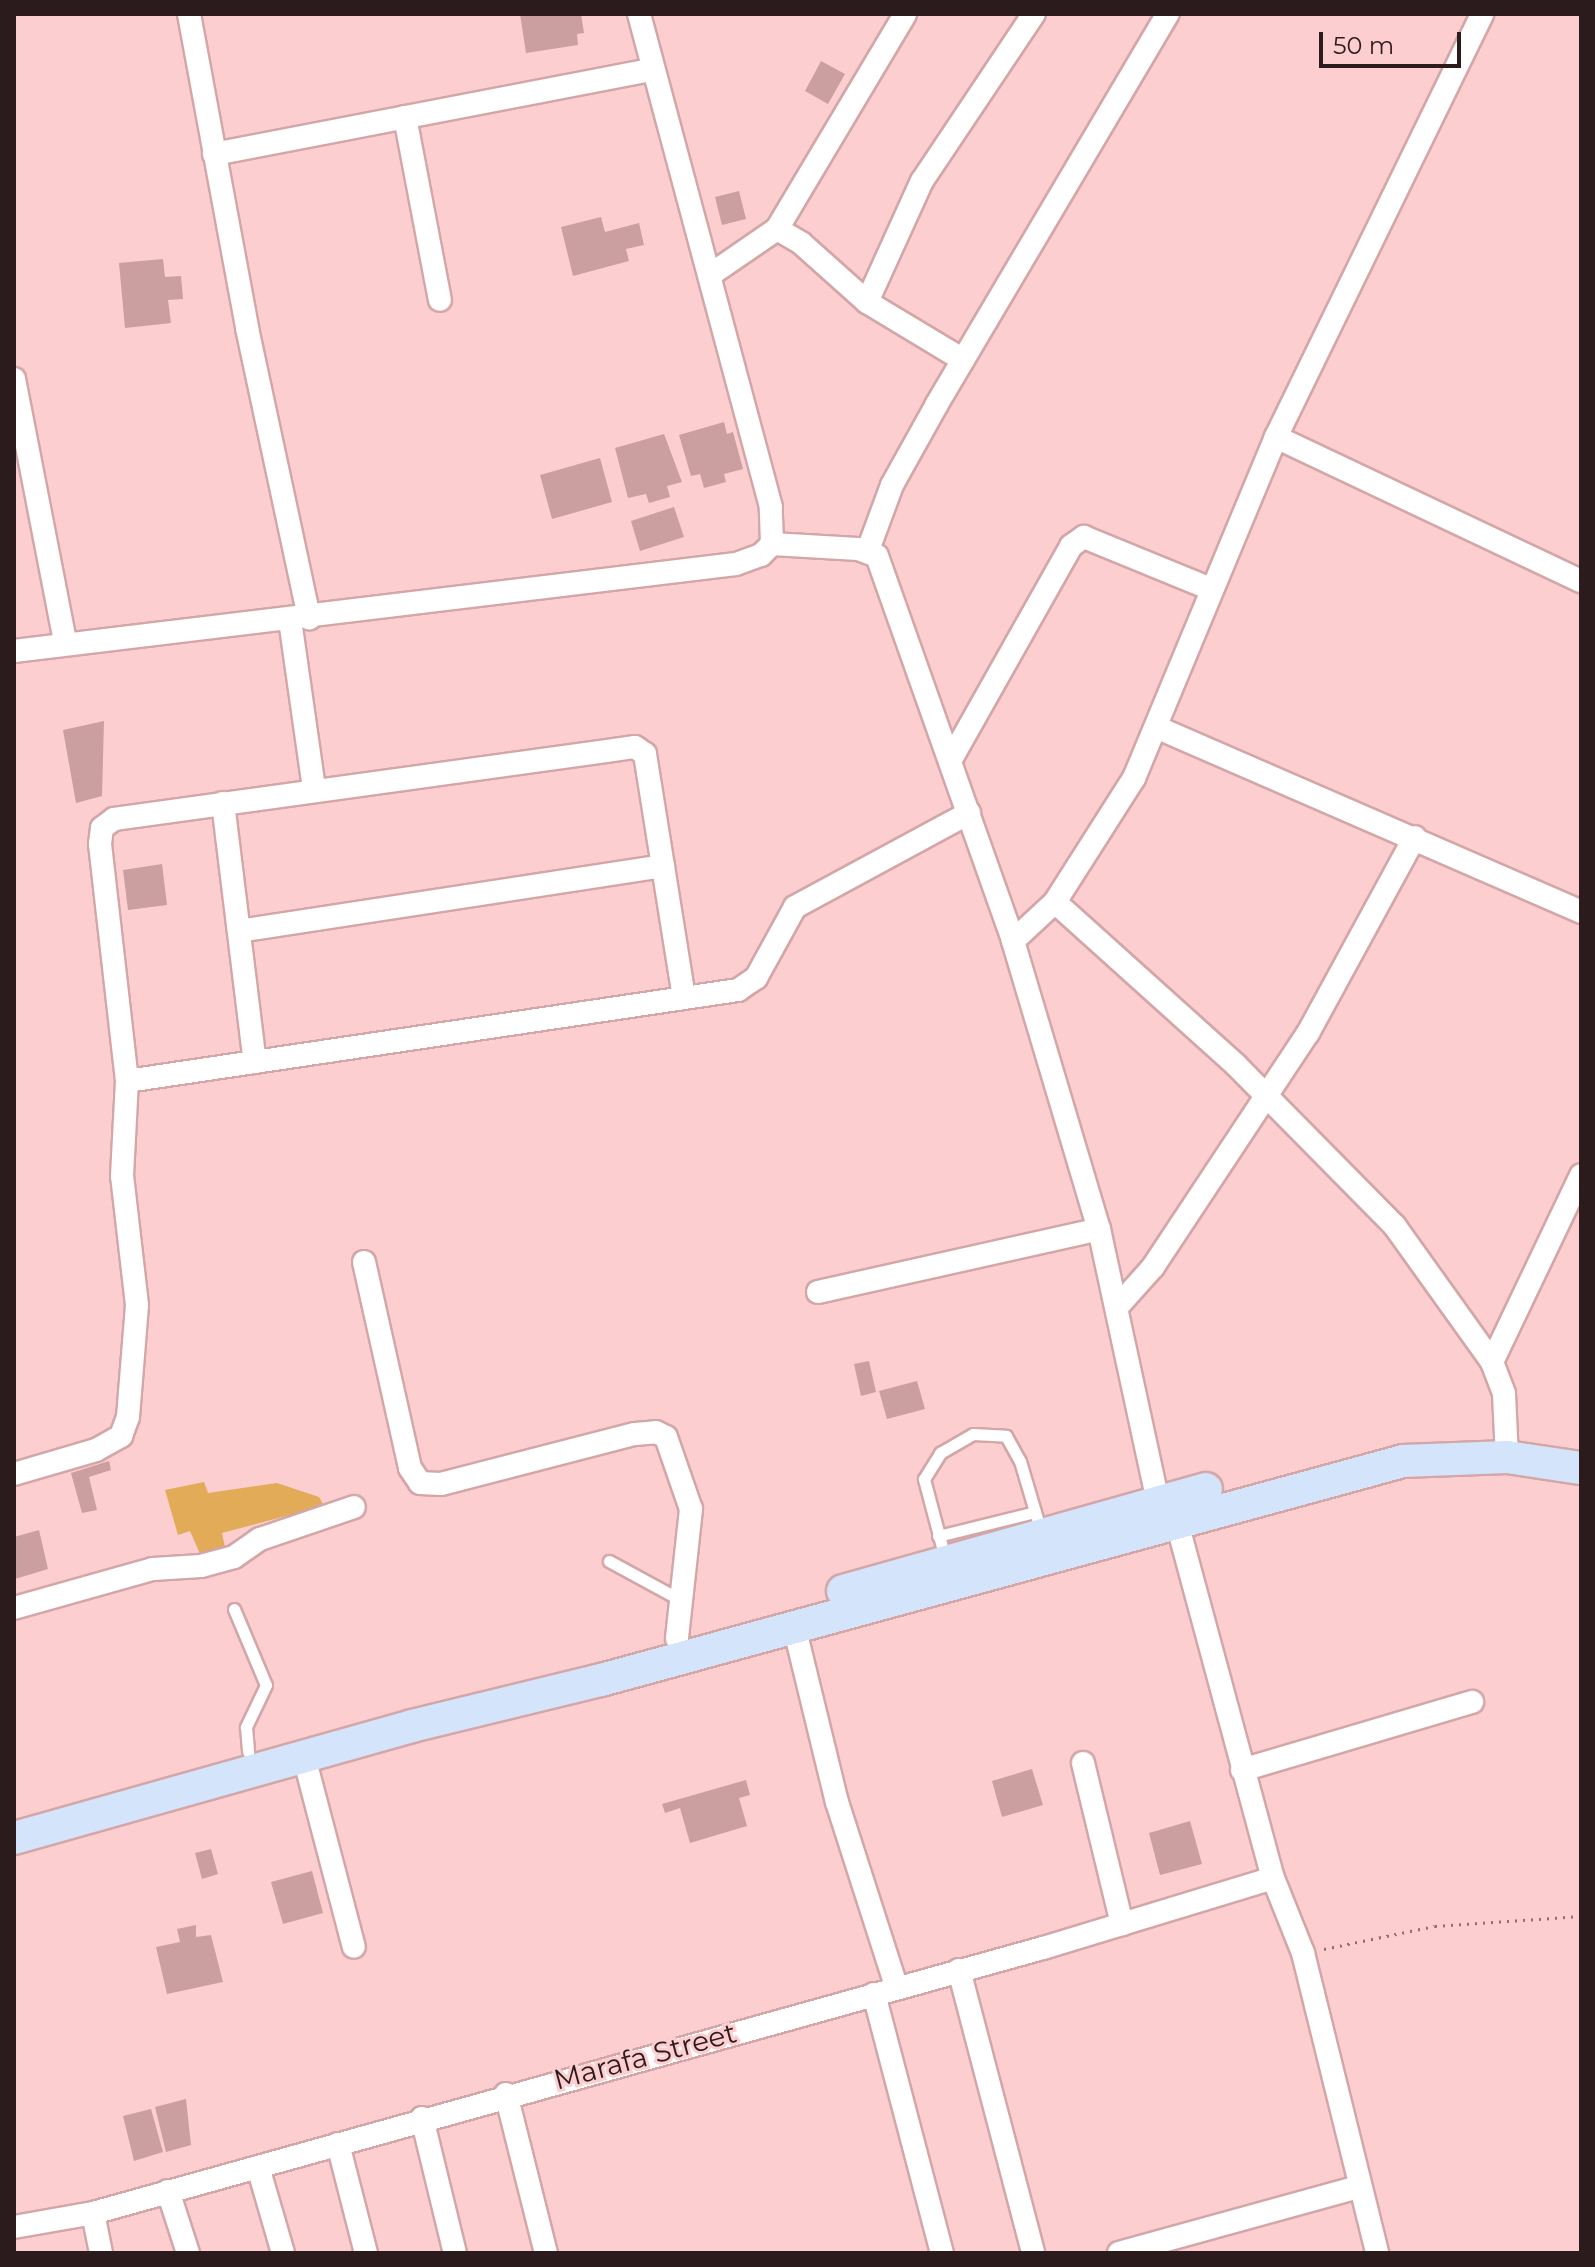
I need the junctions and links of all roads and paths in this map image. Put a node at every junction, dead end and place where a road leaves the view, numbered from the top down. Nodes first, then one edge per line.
1 (189, 14) edge
2 (639, 14) edge
3 (905, 14) edge
4 (1034, 14) edge
5 (1168, 14) edge
6 (1482, 14) edge
7 (652, 70) junction
8 (405, 117) junction
9 (214, 154) junction
10 (777, 229) junction
11 (710, 275) junction
12 (440, 300) dead end
13 (867, 302) junction
14 (963, 360) junction
15 (14, 379) edge
16 (1276, 437) junction
17 (772, 544) junction
18 (868, 550) junction
19 (1580, 578) edge
20 (1211, 589) junction
21 (300, 619) junction
22 (65, 641) junction
23 (14, 651) edge
24 (1156, 727) junction
25 (950, 761) junction
26 (314, 789) junction
27 (223, 803) junction
28 (969, 813) junction
29 (1415, 837) junction
30 (663, 866) junction
31 (1055, 902) junction
32 (1581, 912) edge
33 (239, 931) junction
34 (1013, 941) junction
35 (684, 998) junction
36 (255, 1062) junction
37 (127, 1081) junction
38 (1266, 1096) junction
39 (1581, 1175) edge
40 (1099, 1229) junction
41 (364, 1262) dead end
42 (818, 1292) dead end
43 (1119, 1305) junction
44 (1492, 1362) junction
45 (1507, 1448) junction
46 (1581, 1448) edge
47 (1581, 1468) edge
48 (14, 1474) edge
49 (354, 1507) dead end
50 (1167, 1510) junction
51 (1038, 1522) junction
52 (997, 1545) junction
53 (942, 1547) junction
54 (609, 1561) dead end
55 (679, 1599) junction
56 (14, 1608) edge
57 (234, 1609) dead end
58 (794, 1626) junction
59 (677, 1638) junction
60 (597, 1670) junction
61 (1472, 1702) dead end
62 (248, 1752) junction
63 (304, 1757) junction
64 (1083, 1763) dead end
65 (1242, 1770) junction
66 (14, 1816) edge
67 (14, 1838) edge
68 (1273, 1878) junction
69 (1581, 1916) edge
70 (1122, 1924) junction
71 (354, 1947) dead end
72 (1303, 1953) junction
73 (959, 1970) junction
74 (896, 1986) junction
75 (874, 1994) junction
76 (506, 2094) junction
77 (422, 2118) junction
78 (338, 2144) junction
79 (258, 2167) junction
80 (1358, 2187) junction
81 (168, 2191) junction
82 (93, 2213) junction
83 (14, 2227) edge
84 (101, 2253) edge
85 (188, 2253) edge
86 (283, 2253) edge
87 (366, 2253) edge
88 (455, 2253) edge
89 (546, 2253) edge
90 (942, 2253) edge
91 (1033, 2253) edge
92 (1119, 2253) edge
93 (1377, 2253) edge

1 - 9 street
2 - 7 street
3 - 10 street
4 - 13 street
5 - 14 street
6 - 16 street
7 - 8 street
7 - 11 street
8 - 9 street
8 - 12 street
9 - 21 street
10 - 11 street
10 - 13 street
11 - 17 street
13 - 14 street
14 - 18 street
15 - 22 street
16 - 19 street
16 - 20 street
17 - 18 street
17 - 21 street
18 - 25 street
20 - 24 street
20 - 25 street
21 - 22 street
21 - 26 street
22 - 23 street
24 - 29 street
24 - 31 street
25 - 28 street
26 - 27 street
26 - 30 street
27 - 33 street
27 - 37 street
28 - 34 street
28 - 35 street
29 - 32 street
29 - 38 street
30 - 33 street
30 - 35 street
31 - 34 street
31 - 38 street
33 - 36 street
34 - 40 street
35 - 36 street
36 - 37 street
37 - 48 street
38 - 43 street
38 - 44 street
39 - 44 street
40 - 42 street
40 - 43 street
41 - 55 street
43 - 50 street
44 - 45 street
45 - 46 main road
45 - 47 main road
45 - 50 main road
49 - 56 street
50 - 51 main road
50 - 52 main road
50 - 65 street
51 - 52 main road
51 - 53 lane
52 - 53 main road
52 - 58 main road
53 - 59 main road
54 - 55 lane
55 - 59 street
57 - 62 lane
58 - 60 main road
58 - 74 street
59 - 60 main road
60 - 62 main road
60 - 63 main road
61 - 65 street
62 - 66 main road
63 - 67 main road
63 - 71 street
64 - 70 street
65 - 68 street
68 - 70 street, Marafa Street
68 - 72 street
69 - 72 path
70 - 73 street, Marafa Street
72 - 80 street
73 - 74 street, Marafa Street
73 - 91 street
74 - 75 street, Marafa Street
75 - 76 street, Marafa Street
75 - 90 street
76 - 77 street, Marafa Street
76 - 89 street
77 - 78 street, Marafa Street
77 - 88 street
78 - 79 street, Marafa Street
78 - 87 street
79 - 81 street, Marafa Street
79 - 86 street
80 - 92 street
80 - 93 street
81 - 82 street, Marafa Street
81 - 85 street
82 - 83 street, Marafa Street
82 - 84 street

